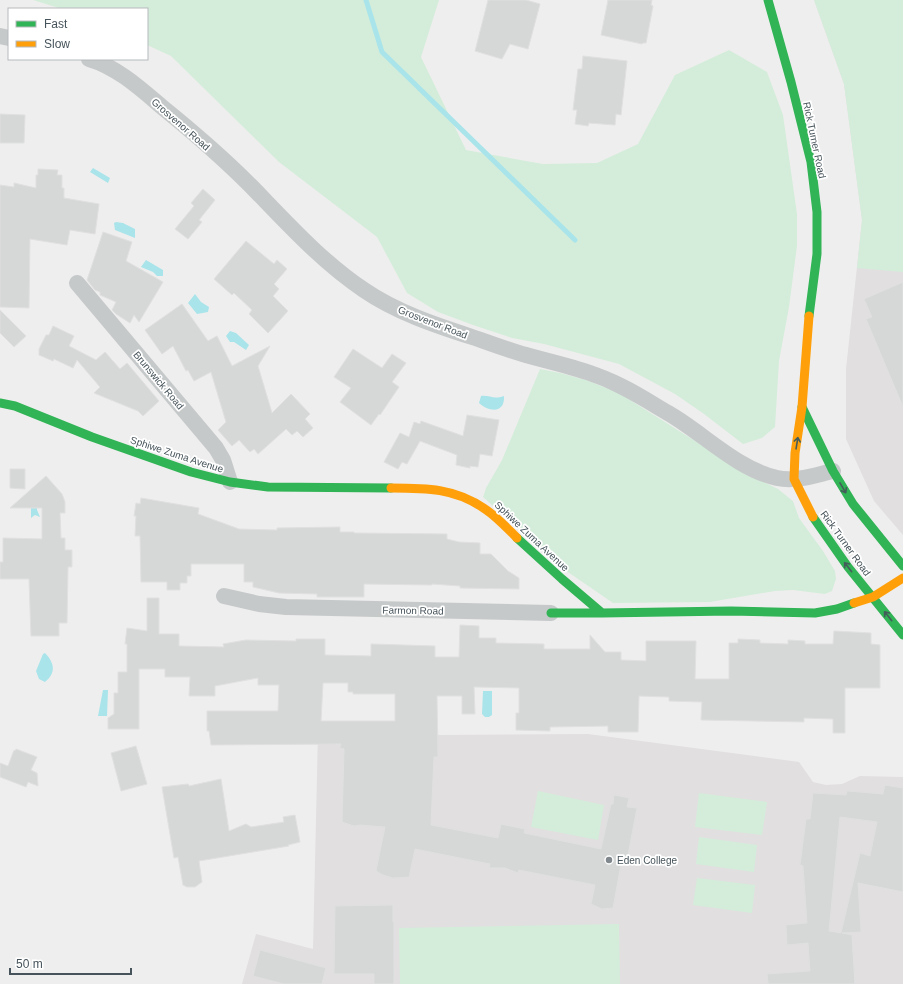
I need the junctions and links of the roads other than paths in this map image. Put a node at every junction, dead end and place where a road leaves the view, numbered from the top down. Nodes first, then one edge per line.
1 (768, 0) edge
2 (91, 60) edge
3 (77, 283) dead end
4 (0, 403) edge
5 (802, 407) junction
6 (833, 471) junction
7 (794, 479) junction
8 (230, 482) junction
9 (903, 566) edge
10 (903, 578) edge
11 (562, 579) junction
12 (560, 593) dead end
13 (224, 596) dead end
14 (872, 597) junction
15 (553, 610) joint
16 (602, 612) junction
17 (903, 635) edge

1 - 5 street, Rick Turner Road
2 - 7 street, Grosvenor Road
3 - 8 street, Brunswick Road
4 - 8 street, Sphiwe Zuma Avenue
5 - 6 street, Rick Turner Road
7 -> 5 street, Rick Turner Road
6 - 7 street, Grosvenor Road
6 -> 9 street, Rick Turner Road
14 -> 7 street, Rick Turner Road
8 - 11 street, Sphiwe Zuma Avenue
10 - 14 street
11 - 12 street
11 - 16 street, Sphiwe Zuma Avenue
13 - 15 street, Farmon Road
14 - 16 street
17 -> 14 street, Rick Turner Road
15 - 16 street, Farmon Road

